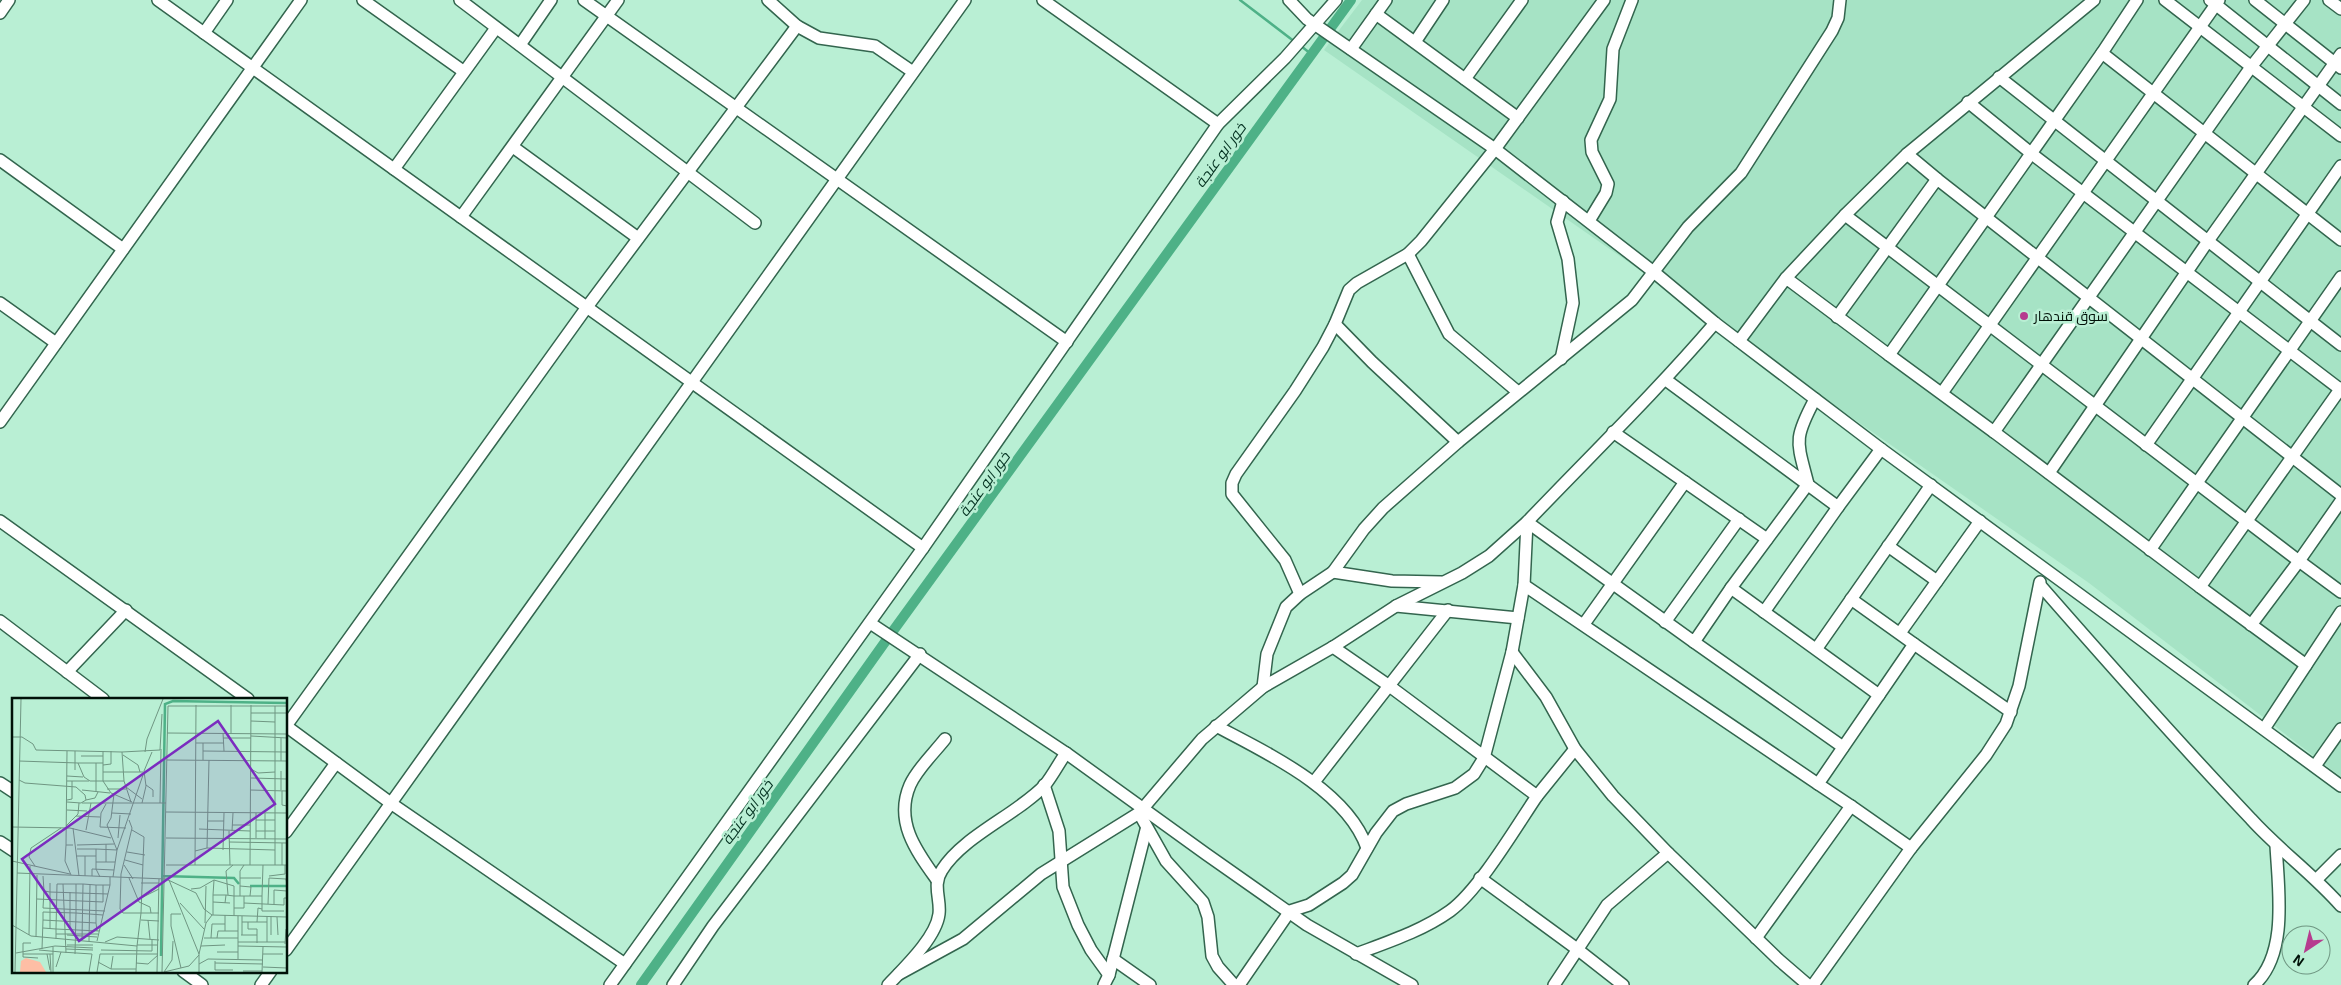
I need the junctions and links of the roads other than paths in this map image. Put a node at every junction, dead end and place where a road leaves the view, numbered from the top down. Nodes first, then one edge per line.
1 (9, 0) edge
2 (158, 0) edge
3 (227, 0) edge
4 (301, 0) edge
5 (363, 0) edge
6 (460, 0) edge
7 (551, 0) edge
8 (584, 0) edge
9 (618, 0) edge
10 (768, 0) edge
11 (965, 0) edge
12 (1042, 0) edge
13 (1289, 0) edge
14 (1336, 0) edge
15 (1386, 0) edge
16 (1443, 0) edge
17 (1522, 0) edge
18 (1604, 0) edge
19 (1632, 0) edge
20 (1840, 0) edge
21 (2094, 0) edge
22 (2137, 0) edge
23 (2165, 0) edge
24 (2255, 0) edge
25 (2304, 0) edge
26 (2329, 0) edge
27 (2215, 2) edge
28 (2341, 9) edge
29 (0, 13) edge
30 (1376, 14) junction
31 (606, 16) junction
32 (2285, 24) junction
33 (797, 26) junction
34 (1319, 27) junction
35 (2200, 27) junction
36 (496, 28) junction
37 (204, 32) junction
38 (1415, 42) junction
39 (520, 46) junction
40 (2267, 46) junction
41 (1351, 49) junction
42 (2102, 53) junction
43 (2339, 62) edge
44 (2251, 66) junction
45 (253, 67) junction
46 (464, 71) junction
47 (913, 72) junction
48 (1999, 77) junction
49 (563, 78) junction
50 (1465, 79) junction
51 (2319, 86) junction
52 (2153, 94) junction
53 (1968, 102) junction
54 (2341, 104) edge
55 (735, 106) junction
56 (2304, 107) junction
57 (1518, 118) junction
58 (2055, 121) junction
59 (1218, 124) junction
60 (2339, 131) edge
61 (2204, 134) junction
62 (512, 147) junction
63 (1495, 149) junction
64 (1907, 154) junction
65 (2032, 154) junction
66 (0, 160) edge
67 (2105, 162) junction
68 (2341, 166) edge
69 (394, 169) junction
70 (686, 172) junction
71 (2255, 173) junction
72 (837, 178) junction
73 (1937, 179) junction
74 (2084, 192) junction
75 (1564, 202) junction
76 (2157, 202) junction
77 (2307, 214) junction
78 (1845, 215) junction
79 (461, 217) junction
80 (1985, 218) junction
81 (1589, 221) junction
82 (755, 223) dead end
83 (2135, 233) junction
84 (638, 238) junction
85 (2341, 240) edge
86 (2208, 241) junction
87 (1886, 246) junction
88 (123, 249) junction
89 (1408, 254) junction
90 (2036, 258) junction
91 (1655, 272) junction
92 (2186, 272) junction
93 (2341, 277) edge
94 (1786, 278) junction
95 (2260, 282) junction
96 (1937, 286) junction
97 (2088, 299) junction
98 (0, 303) edge
99 (587, 308) junction
100 (2240, 310) junction
101 (1837, 317) junction
102 (1715, 322) junction
103 (2310, 322) junction
104 (1336, 324) junction
105 (1989, 326) junction
106 (2141, 339) junction
107 (1739, 341) junction
108 (1067, 342) junction
109 (56, 343) junction
110 (2341, 345) edge
111 (2290, 351) junction
112 (1889, 355) junction
113 (1561, 359) junction
114 (2041, 365) junction
115 (2191, 379) junction
116 (1666, 380) junction
117 (691, 381) junction
118 (2341, 389) edge
119 (1518, 392) junction
120 (1942, 394) junction
121 (1815, 400) junction
122 (2095, 406) junction
123 (2243, 418) junction
124 (0, 422) edge
125 (1613, 432) junction
126 (1994, 432) junction
127 (1458, 442) junction
128 (2146, 445) junction
129 (1881, 449) junction
130 (2293, 456) junction
131 (2049, 473) junction
132 (1685, 482) junction
133 (2196, 483) junction
134 (1808, 484) junction
135 (1931, 485) junction
136 (2341, 495) edge
137 (2341, 501) edge
138 (1838, 506) junction
139 (1739, 519) junction
140 (0, 521) edge
141 (1980, 521) junction
142 (2247, 521) junction
143 (1527, 522) junction
144 (1767, 539) junction
145 (1888, 546) junction
146 (923, 548) junction
147 (2150, 550) junction
148 (2299, 561) junction
149 (2043, 568) junction
150 (1333, 572) junction
151 (1937, 581) junction
152 (1446, 582) junction
153 (1613, 584) junction
154 (1524, 585) junction
155 (2040, 585) junction
156 (2200, 587) junction
157 (1731, 588) junction
158 (2341, 592) edge
159 (1300, 594) junction
160 (1851, 599) junction
161 (1396, 606) junction
162 (126, 610) junction
163 (1448, 610) junction
164 (1764, 612) junction
165 (2341, 612) edge
166 (1518, 618) junction
167 (0, 621) edge
168 (870, 622) junction
169 (1665, 622) junction
170 (1584, 624) junction
171 (2250, 625) junction
172 (1900, 633) junction
173 (1694, 642) junction
174 (1914, 644) junction
175 (1333, 647) junction
176 (1816, 648) junction
177 (1512, 652) junction
178 (920, 654) junction
179 (2306, 665) junction
180 (67, 672) junction
181 (1388, 685) junction
182 (1263, 687) junction
183 (1879, 694) junction
184 (102, 698) edge
185 (247, 698) edge
186 (2011, 712) junction
187 (288, 723) edge
188 (1216, 726) junction
189 (288, 727) edge
190 (2264, 728) junction
191 (2341, 730) edge
192 (945, 739) dead end
193 (1842, 747) junction
194 (1574, 749) junction
195 (1066, 753) junction
196 (1484, 758) junction
197 (336, 763) junction
198 (2315, 766) junction
199 (1314, 782) junction
200 (0, 783) edge
201 (1818, 784) junction
202 (1044, 785) junction
203 (2341, 786) edge
204 (12, 791) edge
205 (1537, 796) junction
206 (392, 804) junction
207 (1851, 806) junction
208 (1141, 810) junction
209 (288, 829) edge
210 (1146, 830) junction
211 (0, 842) edge
212 (2276, 845) junction
213 (1367, 848) junction
214 (1911, 848) junction
215 (12, 851) edge
216 (1668, 854) junction
217 (2341, 855) edge
218 (1062, 862) junction
219 (1480, 878) junction
220 (2317, 879) junction
221 (937, 880) junction
222 (2341, 906) edge
223 (1290, 911) junction
224 (291, 935) edge
225 (1756, 938) junction
226 (1578, 949) junction
227 (1356, 954) junction
228 (1113, 959) junction
229 (625, 964) junction
230 (184, 972) edge
231 (270, 972) edge
232 (899, 974) junction
233 (1107, 980) edge
234 (202, 985) edge
235 (261, 985) edge
236 (610, 985) edge
237 (673, 985) edge
238 (888, 985) edge
239 (1150, 985) edge
240 (1234, 985) edge
241 (1239, 985) edge
242 (1412, 985) edge
243 (1554, 985) edge
244 (1623, 985) edge
245 (1808, 985) edge
246 (1813, 985) edge
247 (2254, 985) edge

1 - 29 street
2 - 37 street
3 - 37 street
4 - 45 street
5 - 46 street
6 - 36 street
7 - 39 street
8 - 31 street
9 - 31 street
10 - 33 street
11 - 47 street
12 - 59 street
13 - 34 street
14 - 34 street
15 - 30 street
16 - 38 street
17 - 50 street
18 - 57 street
19 - 81 street
20 - 91 street
21 - 48 street
22 - 42 street
23 - 35 street
24 - 32 street
25 - 32 street
26 - 28 street
27 - 35 street
27 - 40 street
30 - 38 street
30 - 41 street
31 - 49 street
31 - 55 street
32 - 40 street
32 - 43 street
33 - 47 street
33 - 55 street
34 - 41 street
34 - 59 street
35 - 44 street
35 - 52 street
36 - 39 street
36 - 46 street
37 - 45 street
38 - 50 street
39 - 49 street
40 - 44 street
40 - 51 street
41 - 63 street
42 - 52 street
42 - 58 street
43 - 51 street
44 - 56 street
44 - 61 street
45 - 69 street
45 - 88 street
46 - 69 street
47 - 72 street
48 - 53 street
48 - 58 street
49 - 62 street
49 - 70 street
50 - 57 street
51 - 54 street
51 - 56 street
52 - 61 street
52 - 67 street
53 - 64 street
53 - 65 street
55 - 70 street
55 - 72 street
56 - 60 street
56 - 71 street
57 - 63 street
58 - 65 street
58 - 67 street
59 - 108 street
61 - 71 street
61 - 76 street
62 - 79 street
62 - 84 street
63 - 75 street
63 - 89 street
64 - 73 street
64 - 78 street
65 - 74 street
65 - 80 street
66 - 88 street
67 - 74 street
67 - 76 street
68 - 77 street
69 - 79 street
70 - 82 street
70 - 84 street
71 - 77 street
71 - 86 street
72 - 108 street
72 - 117 street
73 - 80 street
73 - 87 street
74 - 83 street
74 - 90 street
75 - 81 street
75 - 113 street
76 - 83 street
76 - 86 street
77 - 85 street
77 - 95 street
78 - 87 street
78 - 94 street
79 - 99 street
80 - 90 street
80 - 96 street
81 - 91 street
83 - 92 street
83 - 97 street
84 - 99 street
86 - 92 street
86 - 95 street
87 - 96 street
87 - 101 street
88 - 109 street
89 - 104 street
89 - 119 street
90 - 97 street
90 - 105 street
91 - 102 street
91 - 113 street
92 - 100 street
92 - 106 street
93 - 103 street
94 - 101 street
94 - 107 street
95 - 100 street
95 - 103 street
96 - 105 street
96 - 112 street
97 - 106 street
97 - 114 street
98 - 109 street
99 - 117 street
99 - 187 street
100 - 111 street
100 - 115 street
101 - 112 street
102 - 107 street
102 - 116 street
103 - 110 street
103 - 111 street
104 - 127 street
104 - 159 street
105 - 114 street
105 - 120 street
106 - 115 street
106 - 122 street
107 - 121 street
108 - 146 street
109 - 124 street
111 - 118 street
111 - 123 street
112 - 120 street
113 - 119 street
114 - 122 street
114 - 126 street
115 - 123 street
115 - 128 street
116 - 125 street
116 - 134 street
117 - 146 street
117 - 206 street
118 - 130 street
119 - 127 street
120 - 126 street
121 - 129 street
121 - 134 street
122 - 128 street
122 - 131 street
123 - 130 street
123 - 133 street
125 - 132 street
125 - 143 street
126 - 131 street
127 - 150 street
128 - 133 street
129 - 135 street
129 - 138 street
130 - 136 street
130 - 142 street
131 - 147 street
132 - 139 street
132 - 153 street
133 - 142 street
133 - 147 street
134 - 138 street
134 - 144 street
135 - 141 street
135 - 145 street
137 - 148 street
138 - 164 street
139 - 144 street
139 - 169 street
140 - 162 street
141 - 149 street
141 - 151 street
142 - 148 street
142 - 156 street
143 - 152 street
143 - 153 street
143 - 154 street
144 - 157 street
145 - 151 street
145 - 160 street
146 - 168 street
147 - 156 street
148 - 158 street
148 - 171 street
149 - 155 street
149 - 190 street
150 - 152 street
150 - 159 street
151 - 172 street
152 - 161 street
153 - 169 street
153 - 170 street
154 - 166 street
154 - 170 street
155 - 186 street
155 - 212 street
156 - 171 street
157 - 164 street
157 - 173 street
159 - 182 street
160 - 172 street
160 - 176 street
161 - 163 street
161 - 175 street
162 - 180 street
162 - 185 street
163 - 166 street
163 - 181 street
164 - 176 street
165 - 179 street
166 - 177 street
167 - 180 street
168 - 178 street
168 - 229 street
169 - 173 street
170 - 201 street
171 - 179 street
172 - 174 street
173 - 193 street
174 - 183 street
174 - 186 street
175 - 181 street
175 - 182 street
176 - 183 street
177 - 194 street
177 - 196 street
178 - 195 street
178 - 237 street
179 - 190 street
180 - 184 street
181 - 196 street
181 - 199 street
182 - 188 street
183 - 193 street
186 - 214 street
188 - 199 street
188 - 208 street
189 - 197 street
190 - 198 street
191 - 198 street
192 - 221 street
193 - 201 street
194 - 205 street
194 - 216 street
195 - 202 street
195 - 208 street
196 - 205 street
196 - 213 street
197 - 206 street
197 - 209 street
198 - 203 street
199 - 213 street
200 - 204 street
201 - 207 street
202 - 218 street
202 - 221 street
205 - 219 street
206 - 224 street
206 - 229 street
207 - 214 street
207 - 225 street
208 - 210 street
208 - 218 street
208 - 223 street
210 - 228 street
210 - 240 street
211 - 215 street
212 - 220 street
212 - 247 street
213 - 223 street
214 - 246 street
216 - 225 street
216 - 226 street
217 - 220 street
218 - 232 street
218 - 233 street
219 - 226 street
219 - 227 street
220 - 222 street
221 - 232 street
223 - 227 street
223 - 241 street
225 - 245 street
226 - 243 street
226 - 244 street
227 - 242 street
228 - 233 street
228 - 239 street
229 - 236 street
230 - 234 street
231 - 235 street
232 - 238 street

